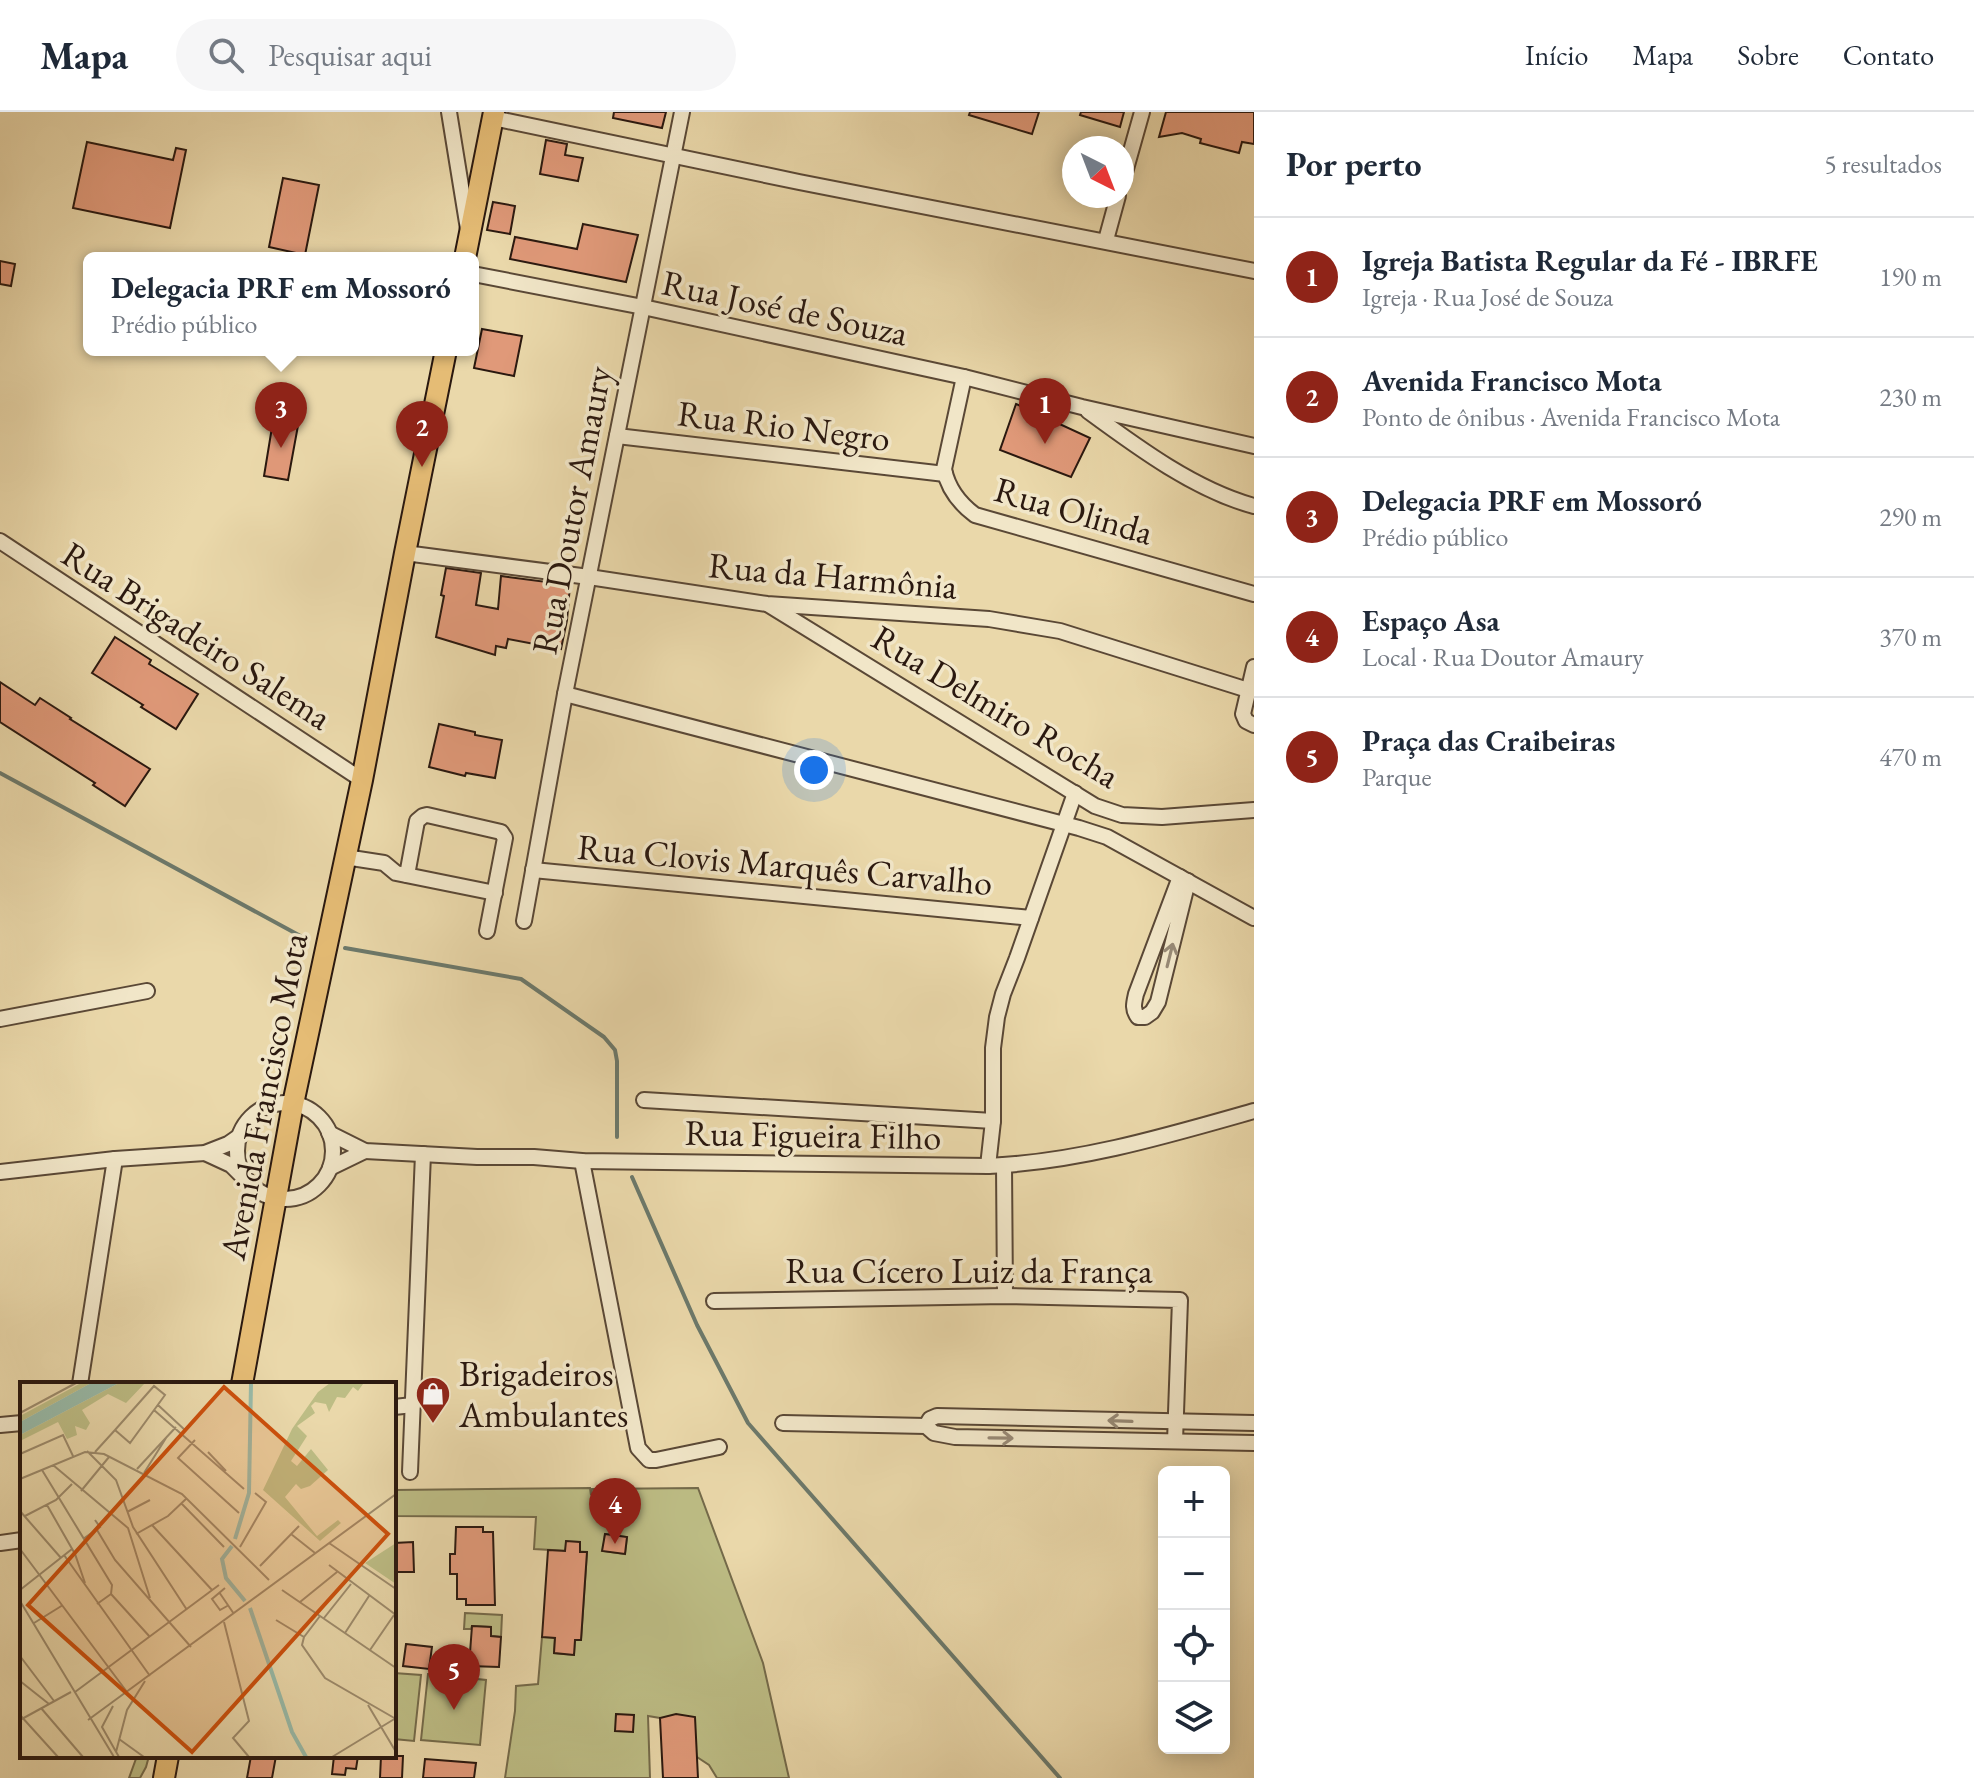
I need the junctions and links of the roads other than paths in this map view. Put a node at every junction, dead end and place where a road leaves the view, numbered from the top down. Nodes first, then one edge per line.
1 (449, 112) edge
2 (682, 112) edge
3 (1142, 112) edge
4 (493, 115) edge
5 (1134, 140) edge
6 (673, 154) junction
7 (1115, 208) edge
8 (469, 237) junction
9 (1106, 240) junction
10 (466, 252) edge
11 (1254, 271) edge
12 (479, 275) edge
13 (643, 307) junction
14 (445, 356) edge
15 (964, 377) junction
16 (1082, 407) junction
17 (617, 436) junction
18 (1254, 446) edge
19 (945, 474) junction
20 (1254, 506) edge
21 (0, 541) edge
22 (405, 553) junction
23 (589, 577) junction
24 (1254, 594) edge
25 (767, 604) junction
26 (1254, 667) edge
27 (1248, 690) junction
28 (565, 694) junction
29 (1254, 725) edge
30 (362, 780) junction
31 (1075, 793) junction
32 (1254, 810) edge
33 (1064, 824) junction
34 (345, 857) junction
35 (410, 857) junction
36 (384, 863) junction
37 (533, 870) junction
38 (407, 875) junction
39 (1184, 879) junction
40 (495, 893) junction
41 (1031, 918) junction
42 (1254, 918) edge
43 (524, 921) dead end
44 (487, 931) dead end
45 (147, 991) dead end
46 (0, 1019) edge
47 (644, 1100) dead end
48 (293, 1104) junction
49 (1254, 1111) edge
50 (993, 1121) junction
51 (329, 1133) junction
52 (238, 1137) junction
53 (365, 1151) junction
54 (205, 1153) junction
55 (423, 1154) junction
56 (115, 1159) junction
57 (582, 1161) junction
58 (1004, 1165) junction
59 (988, 1166) junction
60 (330, 1168) junction
61 (0, 1172) edge
62 (243, 1177) junction
63 (276, 1199) junction
64 (1005, 1296) junction
65 (714, 1301) dead end
66 (80, 1382) edge
67 (242, 1382) edge
68 (413, 1405) junction
69 (396, 1407) edge
70 (1175, 1422) junction
71 (20, 1423) edge
72 (783, 1423) dead end
73 (1254, 1423) edge
74 (0, 1425) edge
75 (926, 1426) junction
76 (1175, 1441) junction
77 (1254, 1443) edge
78 (719, 1447) dead end
79 (410, 1472) dead end
80 (20, 1540) edge
81 (0, 1543) edge
82 (168, 1758) edge
83 (164, 1778) edge

1 - 8 street
2 - 6 street, Rua Doutor Amaury
3 - 5 street
4 - 6 street
4 - 8 main road
6 - 9 street
6 - 13 street, Rua Doutor Amaury
7 - 9 street
8 - 10 main road
9 - 11 street
12 - 13 street, Rua José de Souza
13 - 15 street, Rua José de Souza
13 - 17 street, Rua Doutor Amaury
14 - 22 main road, Avenida Francisco Mota
15 - 16 street, Rua José de Souza
15 - 19 street, Rua Olinda
16 - 18 street, Rua José de Souza
16 - 20 street, Rua José de Souza
17 - 19 street, Rua Rio Negro
17 - 23 street, Rua Doutor Amaury
19 - 24 street, Rua Olinda
21 - 30 street, Rua Brigadeiro Salema
22 - 23 street, Rua da Harmônia
22 - 30 main road, Avenida Francisco Mota
23 - 25 street, Rua da Harmônia
23 - 28 street, Rua Doutor Amaury
25 - 27 street, Rua da Harmônia
25 - 31 street, Rua Delmiro Rocha
26 - 27 street
27 - 29 street
28 - 33 street
28 - 37 street, Rua Doutor Amaury
30 - 34 main road, Avenida Francisco Mota
31 - 32 street, Rua Delmiro Rocha
31 - 33 street
33 - 39 street
33 - 41 street
34 - 36 street
34 - 48 main road, Avenida Francisco Mota
35 - 36 street
35 - 38 street
35 - 40 street
36 - 38 street
37 - 41 street, Rua Clovis Marquês Carvalho
37 - 43 street, Rua Doutor Amaury
38 - 40 street
39 -> 39 street
39 - 42 street
40 - 44 street
41 - 50 street
45 - 46 street
47 - 50 street, Rua Figueira Filho
48 - 51 street, Rua Figueira Filho
48 - 52 street
48 - 63 main road, Avenida Francisco Mota
49 - 58 street, Rua Figueira Filho
50 - 59 street
51 - 53 street, Rua Figueira Filho
51 - 60 street
52 - 54 street
52 - 62 street
53 - 55 street, Rua Figueira Filho
53 - 60 street, Rua Figueira Filho
54 - 56 street
54 - 62 street
55 - 57 street, Rua Figueira Filho
55 - 68 street
56 - 61 street
56 - 66 street
57 - 59 street, Rua Figueira Filho
57 - 78 street
58 - 59 street, Rua Figueira Filho
58 - 64 street
60 - 63 street
62 - 63 street
63 - 67 main road, Avenida Francisco Mota
64 - 65 street, Rua Cícero Luiz da França
64 - 70 street, Rua Cícero Luiz da França
68 - 69 street
68 - 79 street
70 - 73 street
70 -> 75 street
70 - 76 street, Rua Cícero Luiz da França
71 - 74 street
72 - 75 street
75 -> 76 street
76 - 77 street
80 - 81 street
82 - 83 main road

